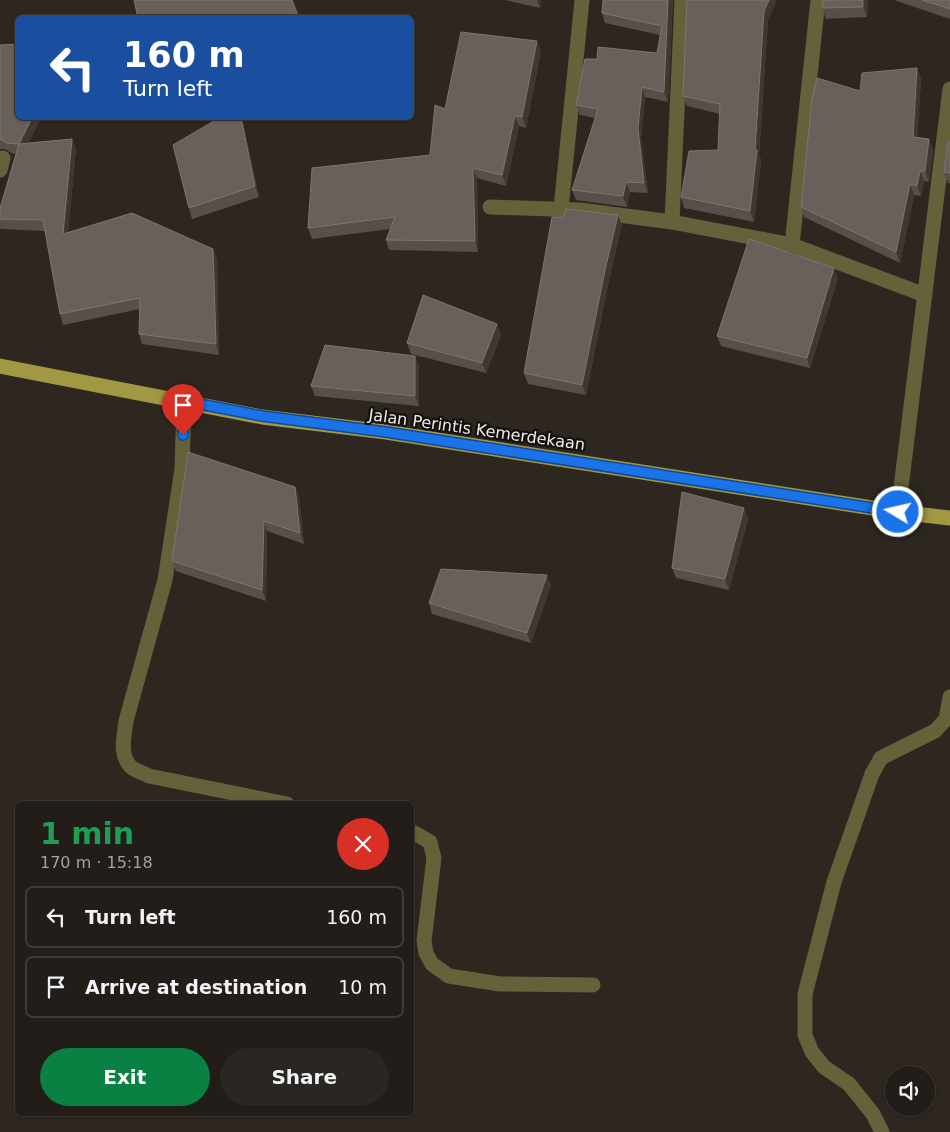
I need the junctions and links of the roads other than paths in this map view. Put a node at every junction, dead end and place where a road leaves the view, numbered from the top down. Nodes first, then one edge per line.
1 (582, 0) edge
2 (682, 0) edge
3 (818, 0) edge
4 (950, 89) edge
5 (943, 203) edge
6 (490, 207) dead end
7 (561, 209) junction
8 (672, 222) junction
9 (792, 245) junction
10 (925, 295) junction
11 (0, 366) edge
12 (184, 401) junction
13 (898, 512) junction
14 (950, 518) edge
15 (950, 697) edge
16 (272, 801) edge
17 (414, 833) edge
18 (593, 985) dead end
19 (882, 1132) edge

1 - 7 street
2 - 8 street
3 - 9 street
4 - 5 street
5 - 10 street
6 - 7 street
7 - 8 street
8 - 9 street
9 - 10 street
10 - 13 street
11 - 12 main road, Jalan Perintis Kemerdekaan
12 - 13 main road, Jalan Perintis Kemerdekaan
12 - 16 street
13 - 14 main road, Jalan Perintis Kemerdekaan
15 - 19 street
17 - 18 street

